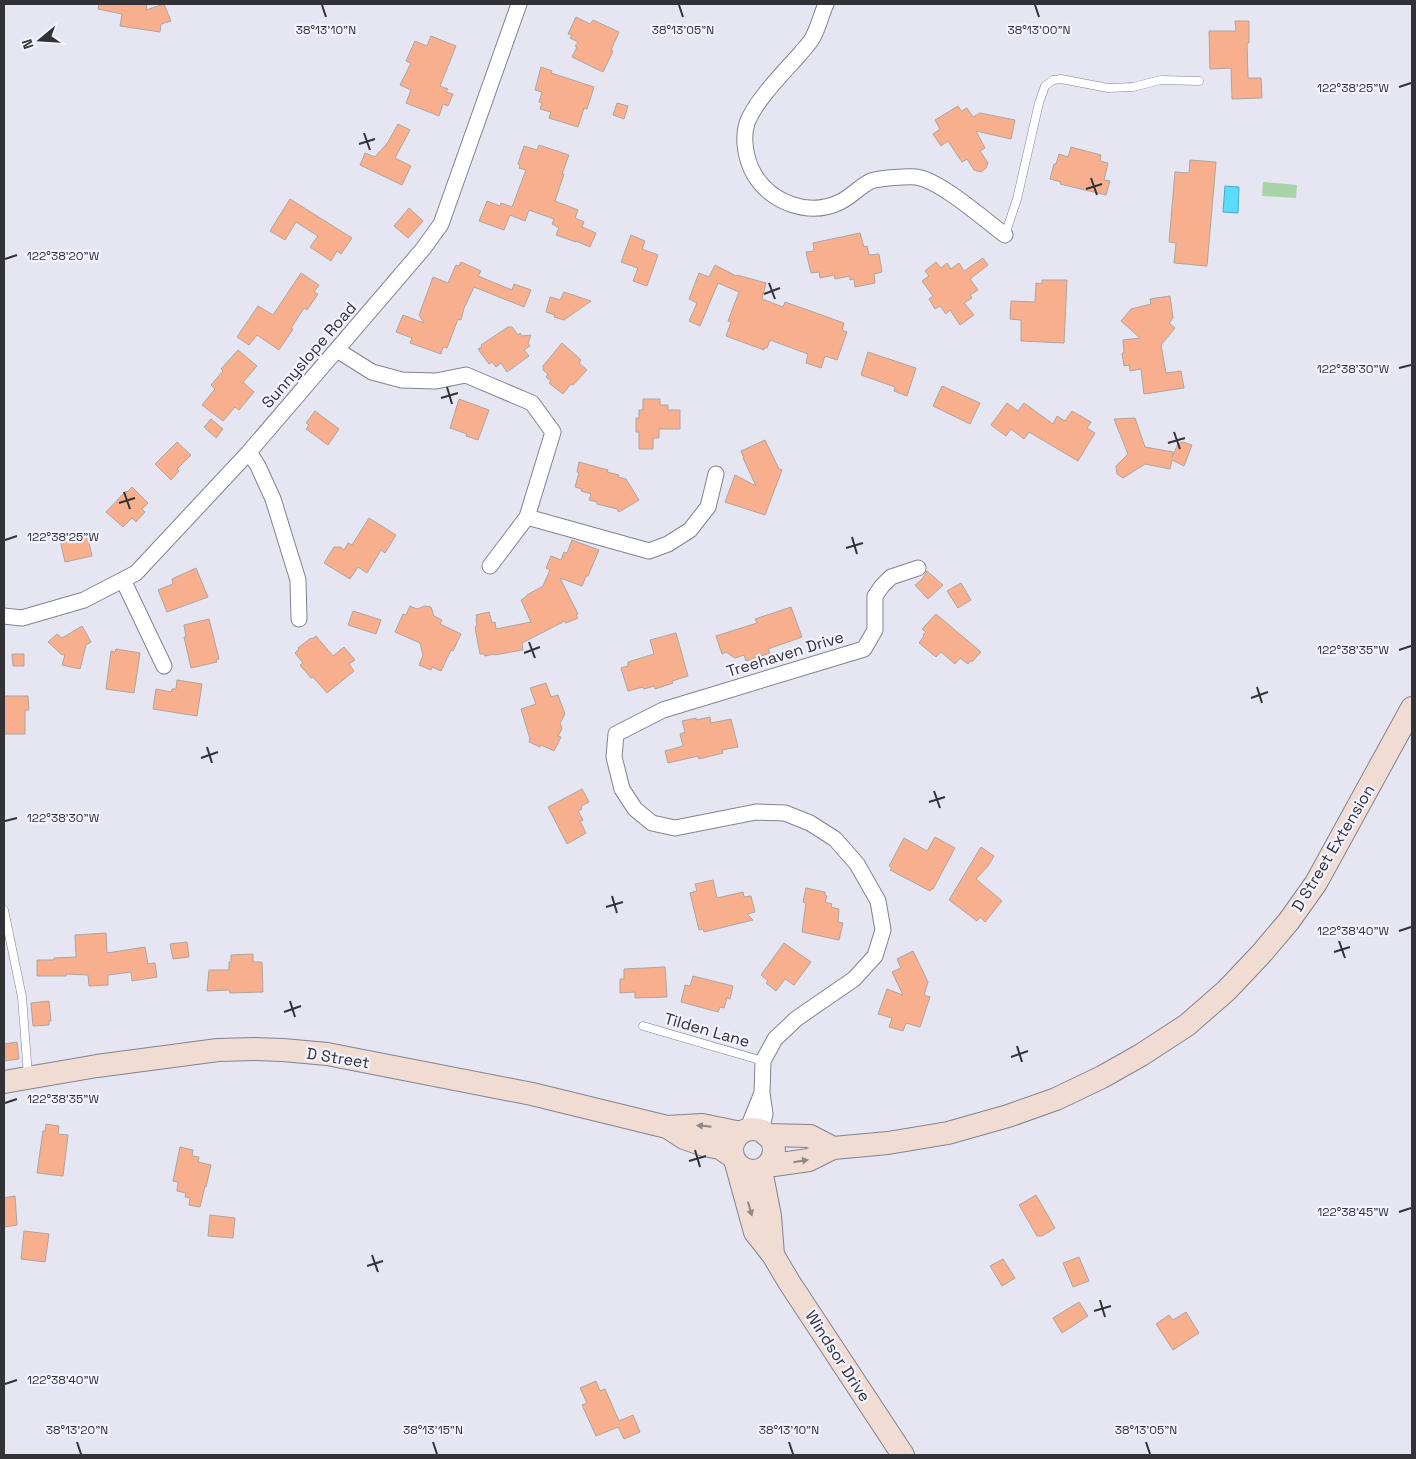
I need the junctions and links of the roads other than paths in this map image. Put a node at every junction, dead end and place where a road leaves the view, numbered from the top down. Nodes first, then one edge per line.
1 (519, 4) edge
2 (826, 4) edge
3 (1199, 81) dead end
4 (1005, 235) joint
5 (337, 350) junction
6 (248, 452) junction
7 (716, 474) dead end
8 (527, 517) junction
9 (490, 566) dead end
10 (918, 568) dead end
11 (123, 580) junction
12 (4, 616) edge
13 (299, 619) dead end
14 (164, 666) dead end
15 (1412, 708) edge
16 (4, 910) edge
17 (643, 1026) dead end
18 (763, 1061) junction
19 (28, 1077) junction
20 (4, 1082) edge
21 (667, 1127) junction
22 (754, 1132) junction
23 (834, 1148) junction
24 (734, 1160) junction
25 (764, 1168) junction
26 (773, 1255) junction
27 (903, 1455) edge

1 - 5 street, Sunnyslope Road
2 - 4 street
3 - 4 lane
5 - 6 street, Sunnyslope Road
5 - 8 street
6 - 11 street, Sunnyslope Road
6 - 13 street
7 - 8 street
8 - 9 street
10 - 18 street, Treehaven Drive
11 - 12 street, Sunnyslope Road
11 - 14 street
15 - 23 street, D Street Extension
16 - 19 lane
17 - 18 lane, Tilden Lane
18 - 22 street
19 - 20 street, D Street
19 - 21 street, D Street
22 -> 21 street, D Street
21 - 24 street, D Street
22 - 23 street
22 - 24 street
22 - 25 street
25 -> 23 street, D Street Extension
24 - 25 street
24 -> 26 street, Windsor Drive
25 - 26 street, Windsor Drive
26 - 27 street, Windsor Drive

